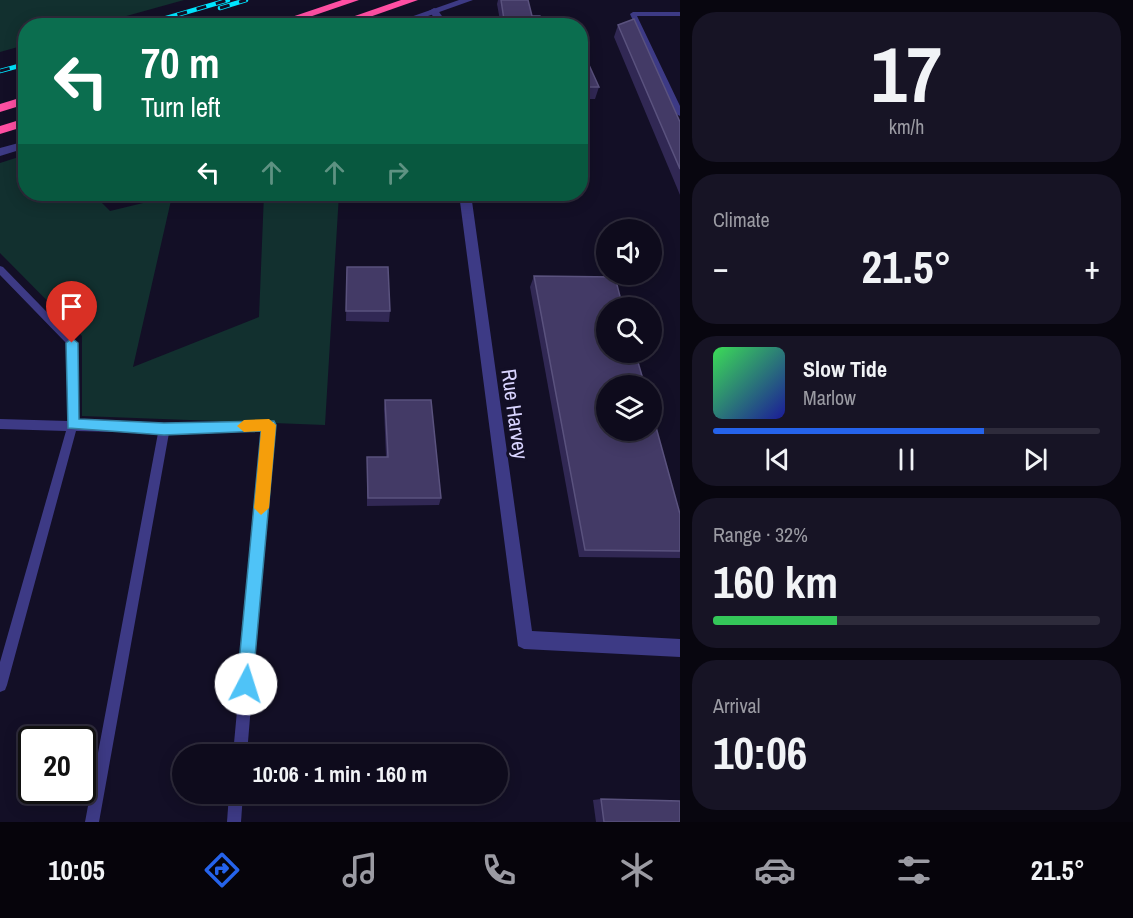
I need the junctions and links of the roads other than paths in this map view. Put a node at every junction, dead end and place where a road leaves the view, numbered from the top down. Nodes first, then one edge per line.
1 (353, 0) edge
2 (412, 0) edge
3 (468, 0) edge
4 (434, 11) junction
5 (680, 14) edge
6 (296, 18) edge
7 (356, 18) edge
8 (413, 18) edge
9 (439, 18) edge
10 (18, 102) edge
11 (0, 108) edge
12 (680, 114) edge
13 (18, 124) edge
14 (0, 130) edge
15 (18, 146) edge
16 (0, 152) edge
17 (466, 201) edge
18 (0, 269) edge
19 (0, 424) edge
20 (73, 424) junction
21 (164, 429) junction
22 (680, 648) edge
23 (0, 685) edge
24 (241, 744) edge
25 (235, 804) edge
26 (92, 822) edge
27 (234, 822) edge

1 - 6 highway
2 - 7 highway
3 - 4 street
4 - 8 street
4 - 9 street
5 - 12 lane
10 - 11 highway
13 - 14 highway
15 - 16 street
17 - 22 street, Rue Harvey
18 - 20 lane
19 - 20 lane
20 - 21 lane
20 - 23 lane
21 - 24 lane
21 - 26 lane
25 - 27 lane

